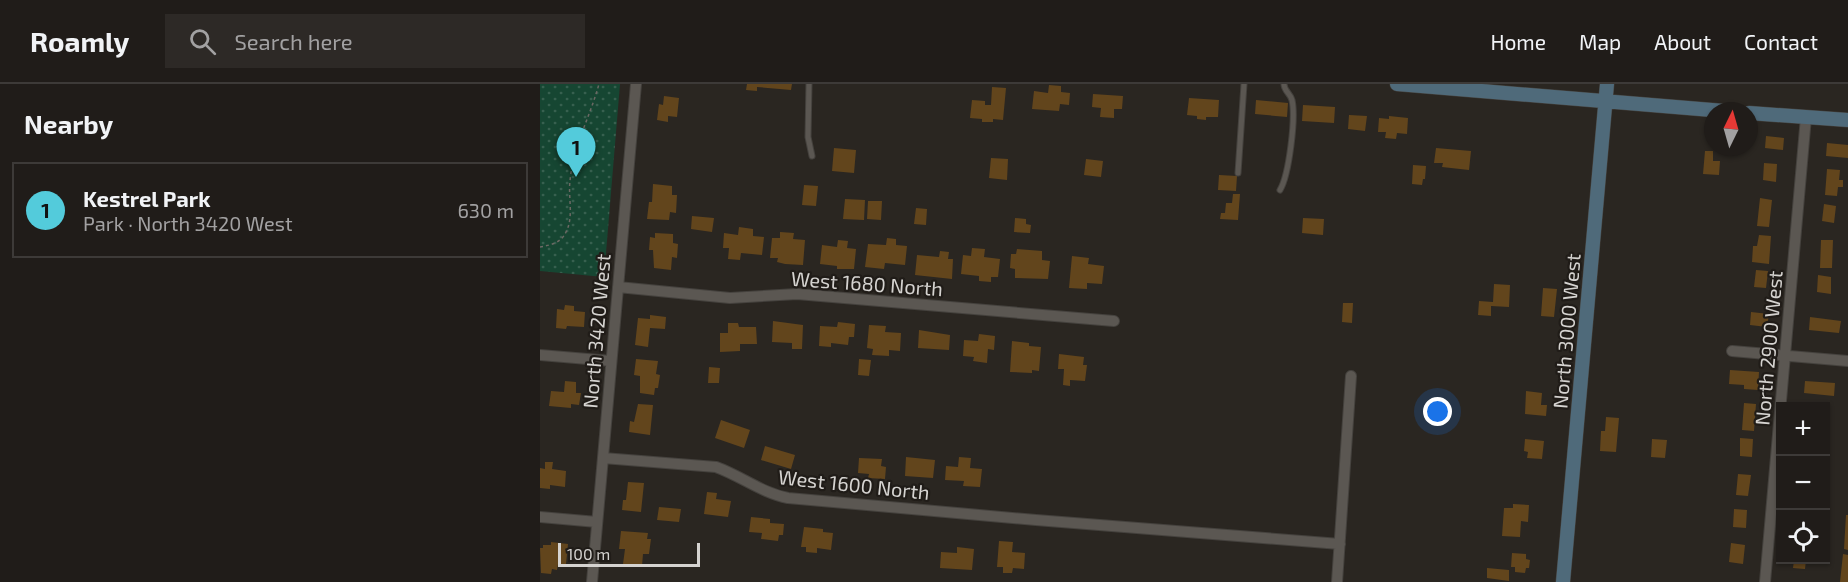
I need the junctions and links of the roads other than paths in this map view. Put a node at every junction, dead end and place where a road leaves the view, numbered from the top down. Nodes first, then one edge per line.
1 (636, 84) edge
2 (809, 84) edge
3 (1244, 84) edge
4 (1284, 84) edge
5 (1396, 84) edge
6 (1607, 84) edge
7 (1420, 85) edge
8 (1605, 102) junction
9 (1704, 109) edge
10 (1758, 114) edge
11 (1806, 117) junction
12 (1848, 120) edge
13 (812, 156) dead end
14 (1238, 172) dead end
15 (1280, 190) dead end
16 (618, 287) junction
17 (1114, 321) dead end
18 (1732, 351) dead end
19 (540, 355) edge
20 (1785, 356) junction
21 (611, 361) junction
22 (1848, 361) edge
23 (1351, 376) dead end
24 (603, 458) junction
25 (540, 517) edge
26 (597, 522) junction
27 (1340, 543) junction
28 (592, 582) edge
29 (1337, 582) edge
30 (1563, 582) edge
31 (1765, 582) edge

1 - 16 street, North 3420 West
2 - 13 lane
3 - 14 lane
4 - 15 lane
5 - 7 main road
6 - 8 main road, North 3000 West
7 - 8 main road
8 - 9 main road
8 - 30 main road, North 3000 West
10 - 11 main road
11 - 12 main road
11 - 20 street, North 2900 West
16 - 17 street, West 1680 North
16 - 21 street, North 3420 West
18 - 20 street
19 - 21 street
20 - 22 street
20 - 31 street, North 2900 West
21 - 24 street, North 3420 West
23 - 27 street
24 - 26 street, North 3420 West
24 - 27 street, West 1600 North
25 - 26 street
26 - 28 street, North 3420 West
27 - 29 street

